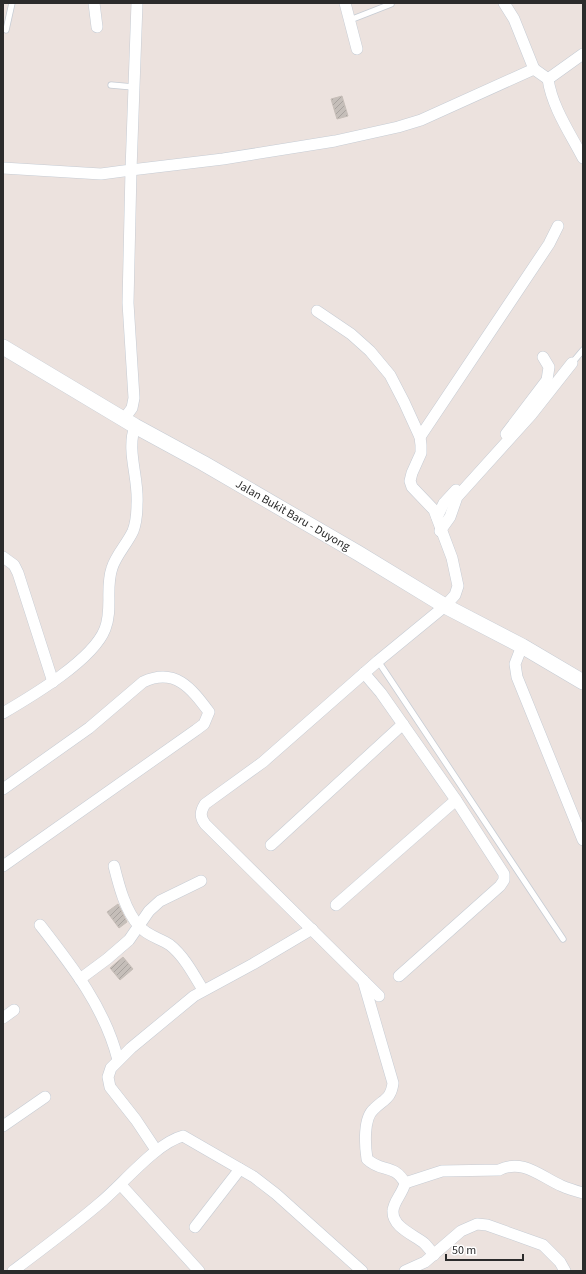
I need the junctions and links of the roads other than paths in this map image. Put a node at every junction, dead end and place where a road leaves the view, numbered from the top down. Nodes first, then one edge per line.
1 (12, 3) edge
2 (94, 3) edge
3 (137, 3) edge
4 (345, 3) edge
5 (504, 3) edge
6 (391, 4) dead end
7 (350, 20) junction
8 (97, 27) dead end
9 (6, 30) dead end
10 (357, 49) dead end
11 (583, 54) edge
12 (534, 69) junction
13 (548, 79) junction
14 (111, 85) dead end
15 (133, 87) junction
16 (583, 158) edge
17 (3, 168) edge
18 (131, 170) junction
19 (558, 226) dead end
20 (317, 311) dead end
21 (3, 347) edge
22 (583, 350) edge
23 (544, 357) dead end
24 (572, 363) joint
25 (130, 422) junction
26 (420, 437) junction
27 (437, 517) junction
28 (440, 531) junction
29 (3, 558) edge
30 (445, 606) junction
31 (522, 646) junction
32 (378, 661) junction
33 (364, 673) junction
34 (53, 682) junction
35 (583, 682) edge
36 (3, 713) edge
37 (403, 724) junction
38 (3, 789) edge
39 (456, 800) junction
40 (581, 827) edge
41 (583, 840) edge
42 (271, 845) dead end
43 (3, 866) edge
44 (114, 866) dead end
45 (201, 881) dead end
46 (336, 905) dead end
47 (40, 925) dead end
48 (138, 926) junction
49 (312, 928) junction
50 (563, 939) dead end
51 (399, 976) dead end
52 (362, 977) junction
53 (80, 979) junction
54 (203, 990) junction
55 (379, 996) dead end
56 (14, 1010) dead end
57 (3, 1018) edge
58 (118, 1060) junction
59 (45, 1097) dead end
60 (3, 1126) edge
61 (156, 1150) junction
62 (240, 1169) junction
63 (405, 1183) junction
64 (121, 1185) junction
65 (583, 1193) edge
66 (195, 1227) dead end
67 (434, 1255) junction
68 (13, 1271) edge
69 (199, 1271) edge
70 (362, 1271) edge
71 (405, 1271) edge
72 (564, 1271) edge

1 - 9 lane
2 - 8 street
3 - 15 street
4 - 7 street
5 - 12 street
6 - 7 lane
7 - 10 street
11 - 13 street
12 - 13 street
12 - 18 street
13 - 16 street
14 - 15 lane
15 - 18 street
17 - 18 street
18 - 25 street
19 - 26 street
20 - 26 street
21 - 25 main road, Jalan Bukit Baru - Duyong
22 - 24 lane
23 - 27 street
24 - 28 street
25 - 30 main road, Jalan Bukit Baru - Duyong
25 - 34 street
26 - 27 street
27 - 28 street
28 - 30 street
29 - 34 street
30 - 31 main road, Jalan Bukit Baru - Duyong
30 - 32 street
31 - 35 main road, Jalan Bukit Baru - Duyong
31 - 40 street
32 - 33 street
32 - 50 lane
33 - 37 street
33 - 49 street
34 - 36 street
37 - 39 street
37 - 42 street
38 - 43 street
39 - 46 street
39 - 51 street
40 - 41 street
44 - 48 street
45 - 48 street
47 - 53 street
48 - 53 street
48 - 54 street
49 - 52 street
49 - 54 street
52 - 55 street
52 - 63 street
53 - 58 street
54 - 58 street
56 - 57 street
58 - 61 street
59 - 60 street
61 - 62 street
61 - 64 street
62 - 66 street
62 - 70 street
63 - 65 street
63 - 67 street
64 - 68 street
64 - 69 street
67 - 71 street
67 - 72 street

